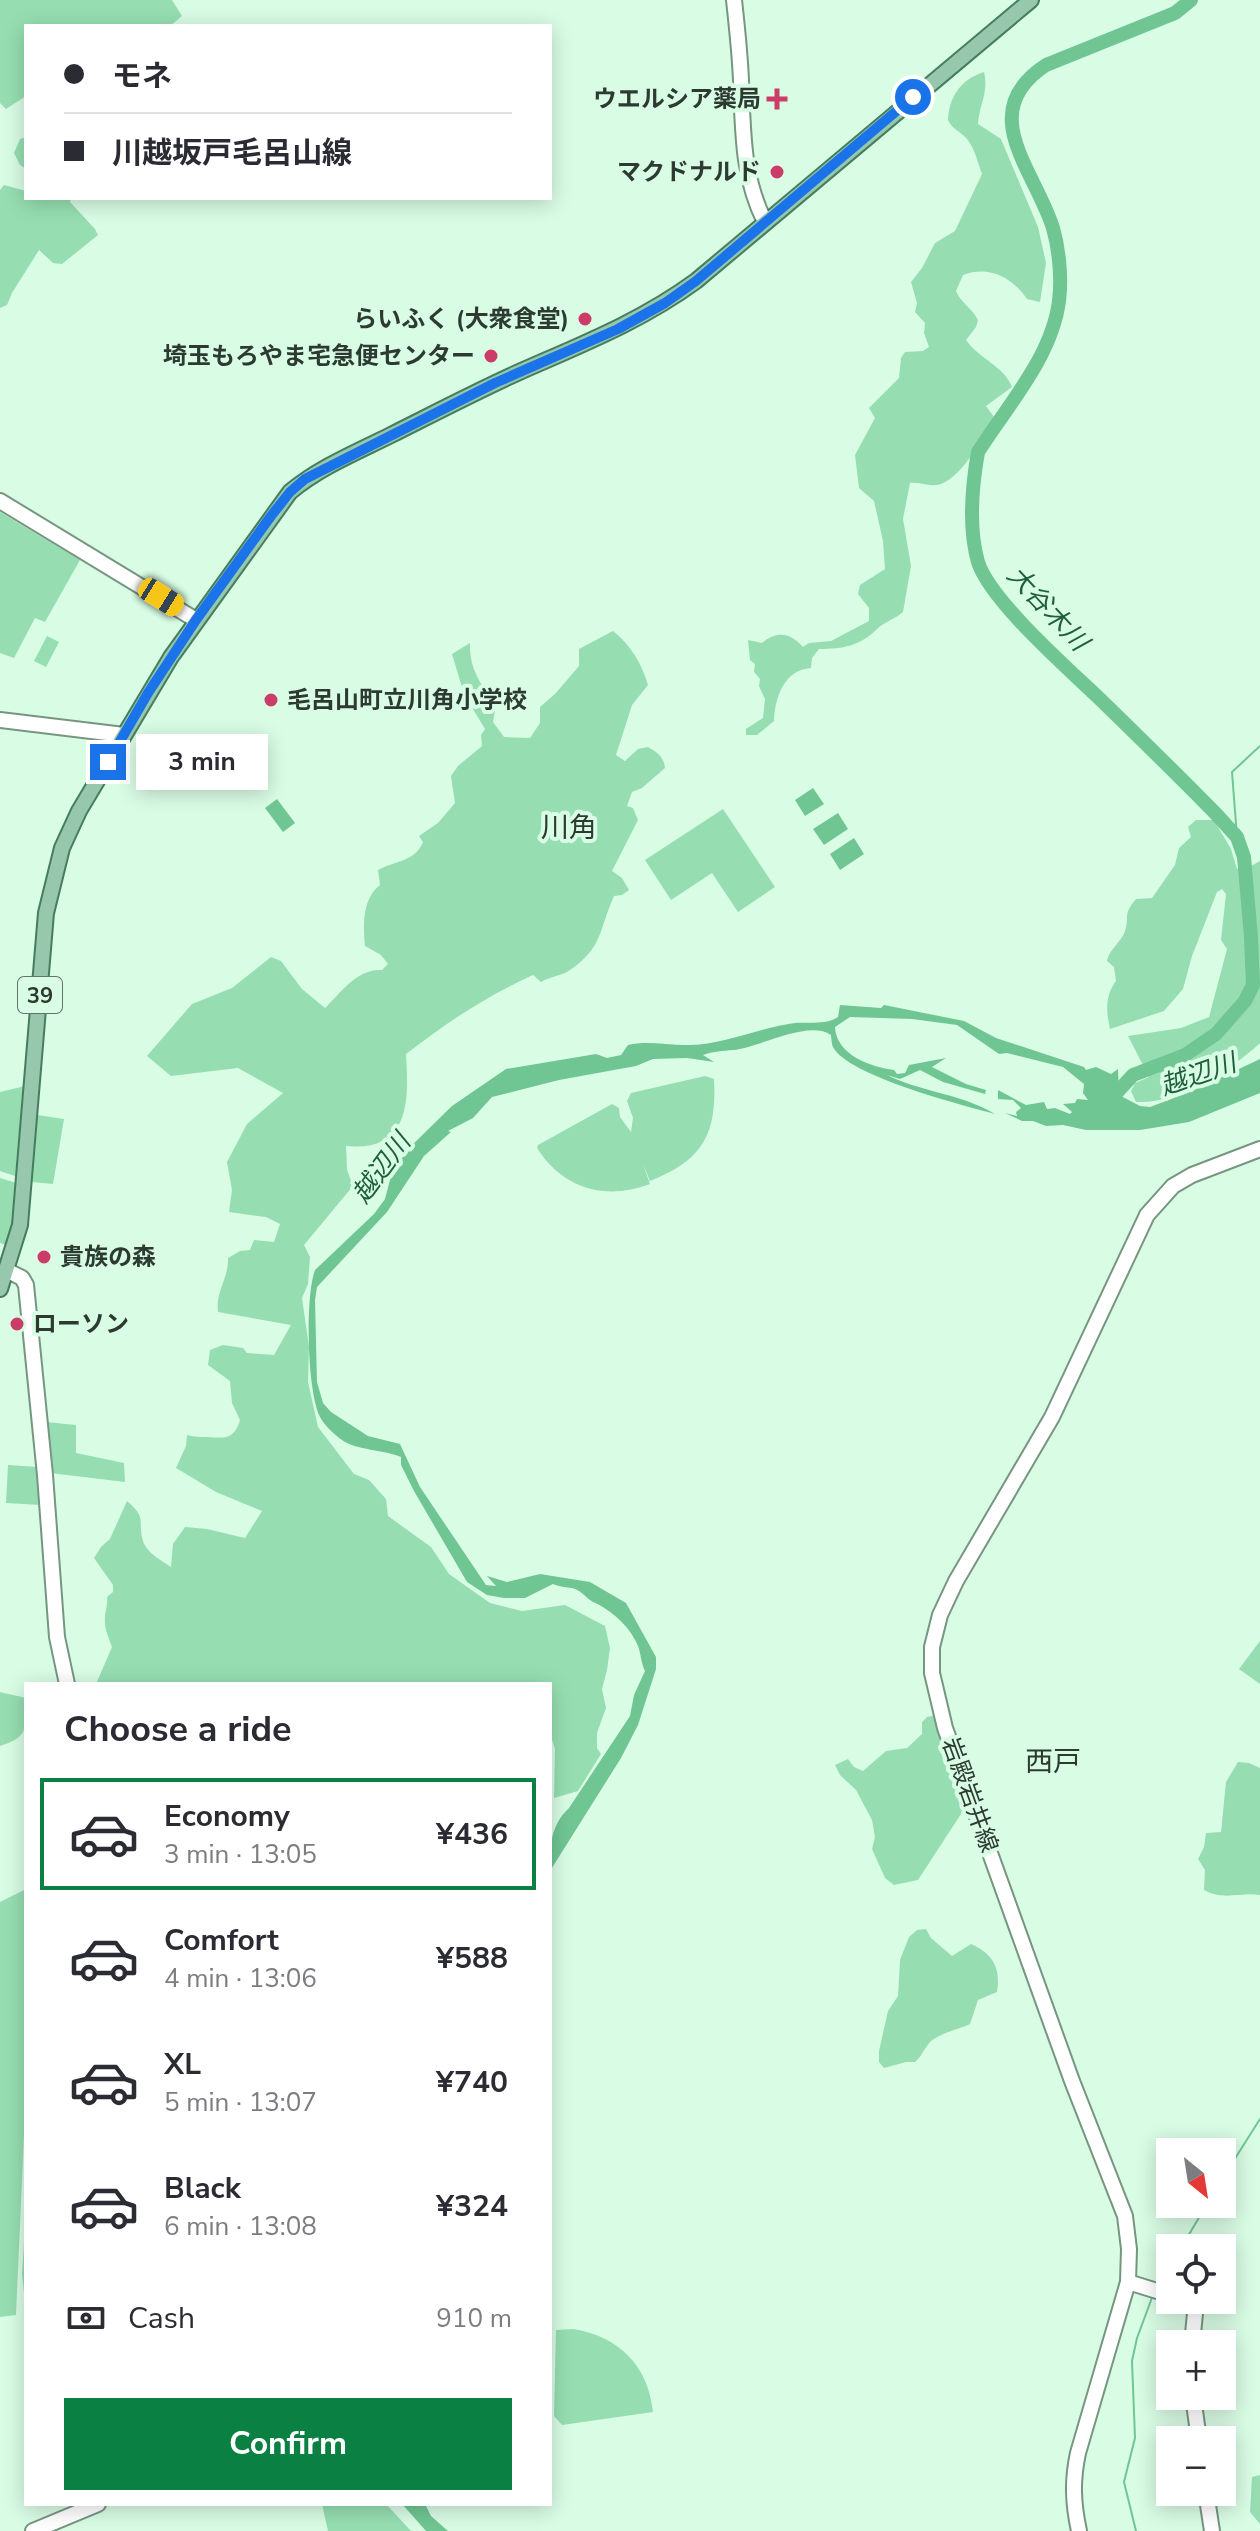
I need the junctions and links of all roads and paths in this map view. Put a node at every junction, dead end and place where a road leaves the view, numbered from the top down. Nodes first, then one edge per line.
1 (734, 0) edge
2 (1031, 0) edge
3 (765, 222) junction
4 (0, 501) edge
5 (196, 620) junction
6 (0, 720) edge
7 (124, 735) junction
8 (1260, 1149) edge
9 (8, 1271) junction
10 (0, 1289) edge
11 (67, 1682) edge
12 (1128, 2282) junction
13 (1156, 2291) edge
14 (93, 2506) edge
15 (1208, 2506) edge
16 (33, 2531) edge
17 (1079, 2531) edge
18 (1212, 2531) edge

1 - 3 main road
2 - 3 main road, 39
3 - 5 main road, 39
4 - 5 main road
5 - 7 main road, 39
6 - 7 main road
7 - 9 main road, 39
8 - 12 main road, 岩殿岩井線
9 - 10 main road, 39
9 - 11 main road
12 - 13 main road
12 - 17 main road, 岩殿岩井線
14 - 16 main road
15 - 18 main road

